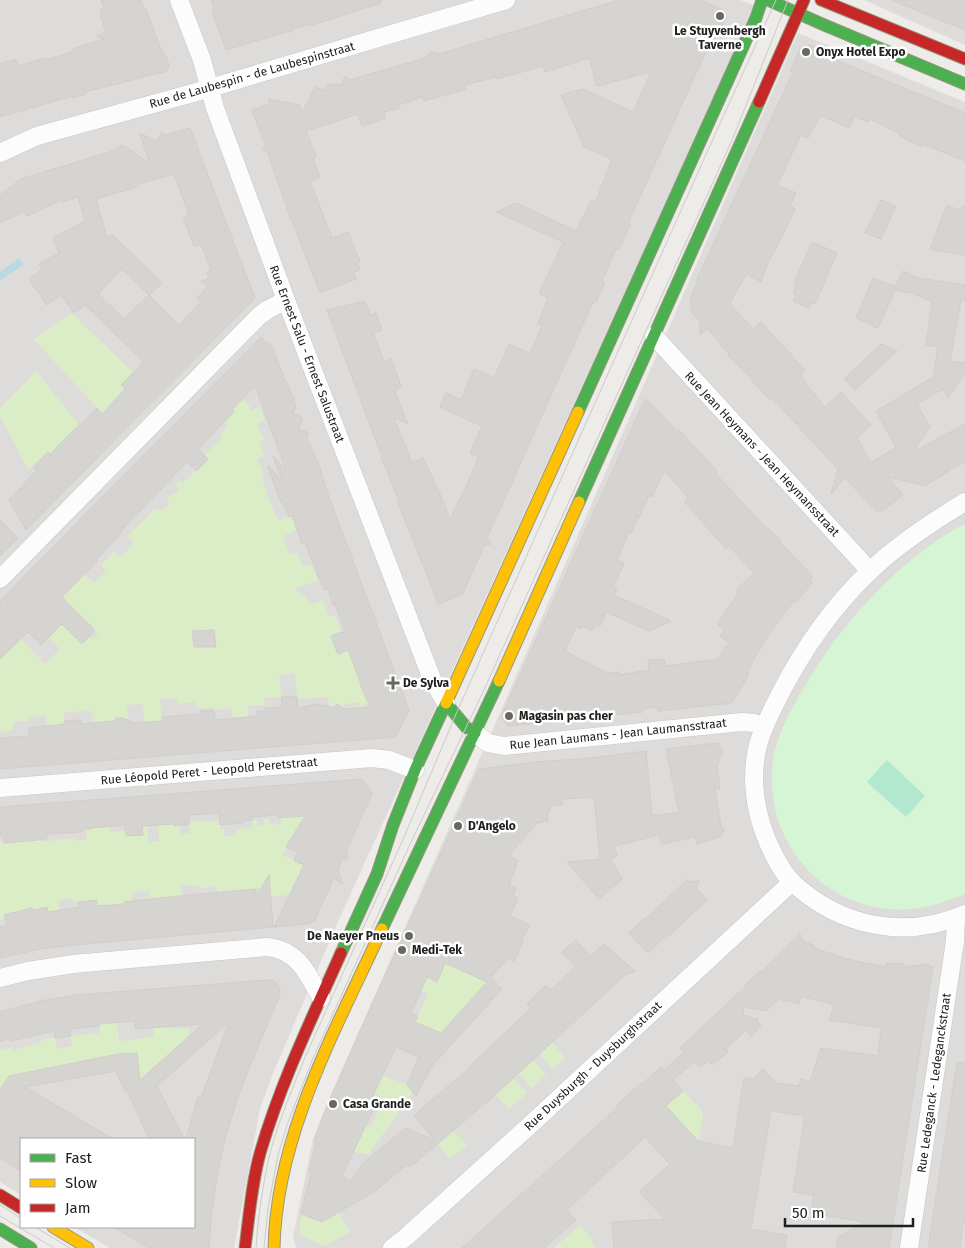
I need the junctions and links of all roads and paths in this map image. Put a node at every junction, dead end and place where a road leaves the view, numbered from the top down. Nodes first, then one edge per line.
1 (179, 0) edge
2 (506, 0) edge
3 (762, 0) edge
4 (768, 0) edge
5 (804, 0) edge
6 (821, 0) edge
7 (798, 14) junction
8 (965, 60) edge
9 (965, 84) edge
10 (210, 88) junction
11 (0, 153) edge
12 (286, 300) junction
13 (654, 336) junction
14 (965, 502) edge
15 (870, 571) junction
16 (0, 579) edge
17 (446, 703) junction
18 (764, 727) junction
19 (475, 733) junction
20 (415, 770) junction
21 (0, 788) edge
22 (792, 882) junction
23 (961, 916) edge
24 (0, 978) edge
25 (322, 998) junction
26 (0, 1195) edge
27 (20, 1207) edge
28 (55, 1228) edge
29 (0, 1229) edge
30 (31, 1248) edge
31 (88, 1248) edge
32 (245, 1248) edge
33 (274, 1248) edge
34 (392, 1248) edge
35 (909, 1248) edge

1 - 10 street, Rue Ernest Salu - Ernest Salustraat
2 - 10 street, Rue de Laubespin - de Laubespinstraat
3 - 17 main road
4 - 7 main road
5 - 7 main road
6 - 8 main road
7 - 9 main road
7 - 13 main road
10 - 11 street, Rue de Laubespin - de Laubespinstraat
10 - 12 street, Rue Ernest Salu - Ernest Salustraat
12 - 16 street
12 - 17 street, Rue Ernest Salu - Ernest Salustraat
13 - 15 street, Rue Jean Heymans - Jean Heymansstraat
13 - 19 main road
14 - 15 street
15 - 18 street
17 - 19 main road
17 - 20 main road
18 - 19 street, Rue Jean Laumans - Jean Laumansstraat
18 - 22 street
19 - 33 main road
20 - 21 street, Rue Léopold Peret - Leopold Peretstraat
20 - 25 main road
22 - 23 street
22 - 34 street, Rue Duysburgh - Duysburghstraat
23 - 35 street, Rue Ledeganck - Ledeganckstraat
24 - 25 street
25 - 32 main road
26 - 27 main road
28 - 31 main road
29 - 30 main road

